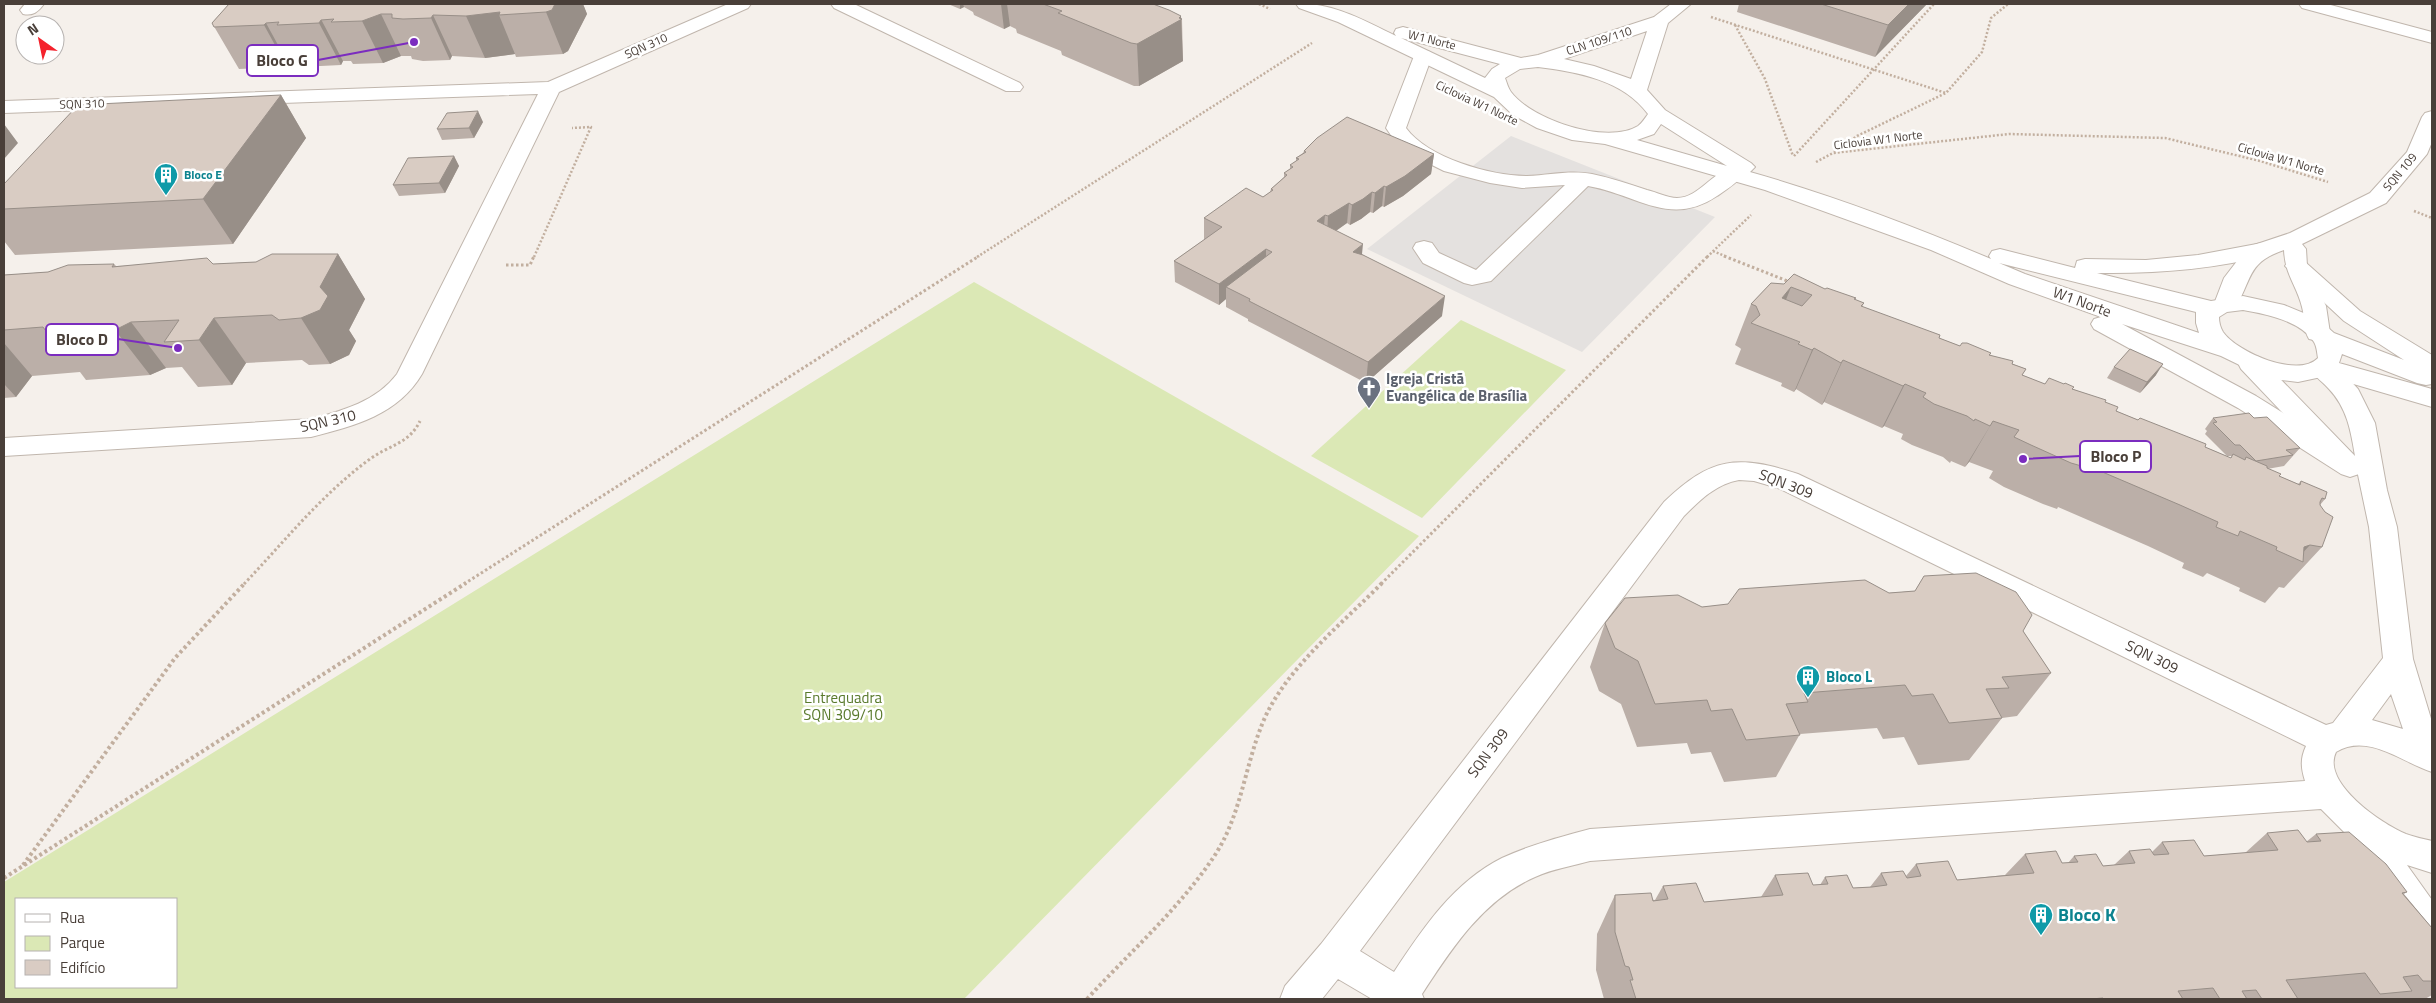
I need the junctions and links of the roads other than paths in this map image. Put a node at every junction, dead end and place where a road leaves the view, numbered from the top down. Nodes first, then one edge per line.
1 (742, 4) edge
2 (840, 4) edge
3 (1305, 4) edge
4 (1326, 4) edge
5 (2308, 4) edge
6 (1680, 5) edge
7 (1344, 18) junction
8 (1660, 21) junction
9 (2432, 38) edge
10 (1423, 56) junction
11 (1530, 62) junction
12 (1014, 87) dead end
13 (551, 88) junction
14 (1499, 92) junction
15 (1636, 92) junction
16 (4, 107) edge
17 (1658, 114) junction
18 (2432, 117) edge
19 (1609, 139) junction
20 (1733, 174) junction
21 (1583, 179) junction
22 (1781, 184) junction
23 (2298, 238) junction
24 (1424, 248) dead end
25 (2262, 250) junction
26 (2296, 266) junction
27 (2026, 272) junction
28 (2219, 307) junction
29 (2322, 336) junction
30 (2227, 350) junction
31 (2250, 363) junction
32 (2432, 366) edge
33 (2323, 368) junction
34 (2432, 380) edge
35 (2432, 398) edge
36 (4, 447) edge
37 (2350, 467) junction
38 (2374, 491) junction
39 (2398, 661) junction
40 (2335, 737) junction
41 (2430, 756) edge
42 (2329, 794) junction
43 (2356, 822) junction
44 (2432, 857) edge
45 (2432, 929) edge
46 (1334, 956) junction
47 (1403, 998) edge
48 (1298, 999) edge

1 - 13 street, SQN 310
2 - 12 street
3 - 7 street, W1 Norte
4 - 7 street, W1 Norte
5 - 9 street
6 - 8 street, CLN 109/110
7 - 10 street, W1 Norte
7 - 11 street, W1 Norte
8 - 11 street, CLN 109/110
8 - 15 street, CLN 109/110
10 - 14 street, W1 Norte
10 - 21 street
11 - 14 street, CLN 109/110
11 - 15 street, W1 Norte
13 - 16 street, SQN 310
13 - 36 street, SQN 310
14 - 19 street, W1 Norte
15 - 17 street, W1 Norte
17 - 19 street
17 - 22 street, W1 Norte
18 - 23 street, SQN 109
19 - 20 street, W1 Norte
20 - 21 street
20 - 22 street, W1 Norte
21 - 24 street
22 - 27 street, W1 Norte
23 - 25 street, SQN 109
23 - 26 street
25 - 27 street
25 - 28 street, SQN 109
26 - 29 street
26 - 32 street
27 - 28 street, W1 Norte
27 - 30 street, W1 Norte
27 - 37 street
28 - 29 street, W1 Norte
28 - 30 street, SQN 109
29 - 33 street
29 - 34 street
30 - 31 street
31 - 33 street
31 - 37 street
33 - 35 street
33 - 38 street
37 - 38 street
38 - 39 street
39 - 40 street
39 - 41 street
40 - 41 street
40 - 42 street
40 - 46 street, SQN 309
42 - 43 street
42 - 47 street
43 - 44 street
43 - 45 street
46 - 47 street
46 - 48 street, SQN 309

